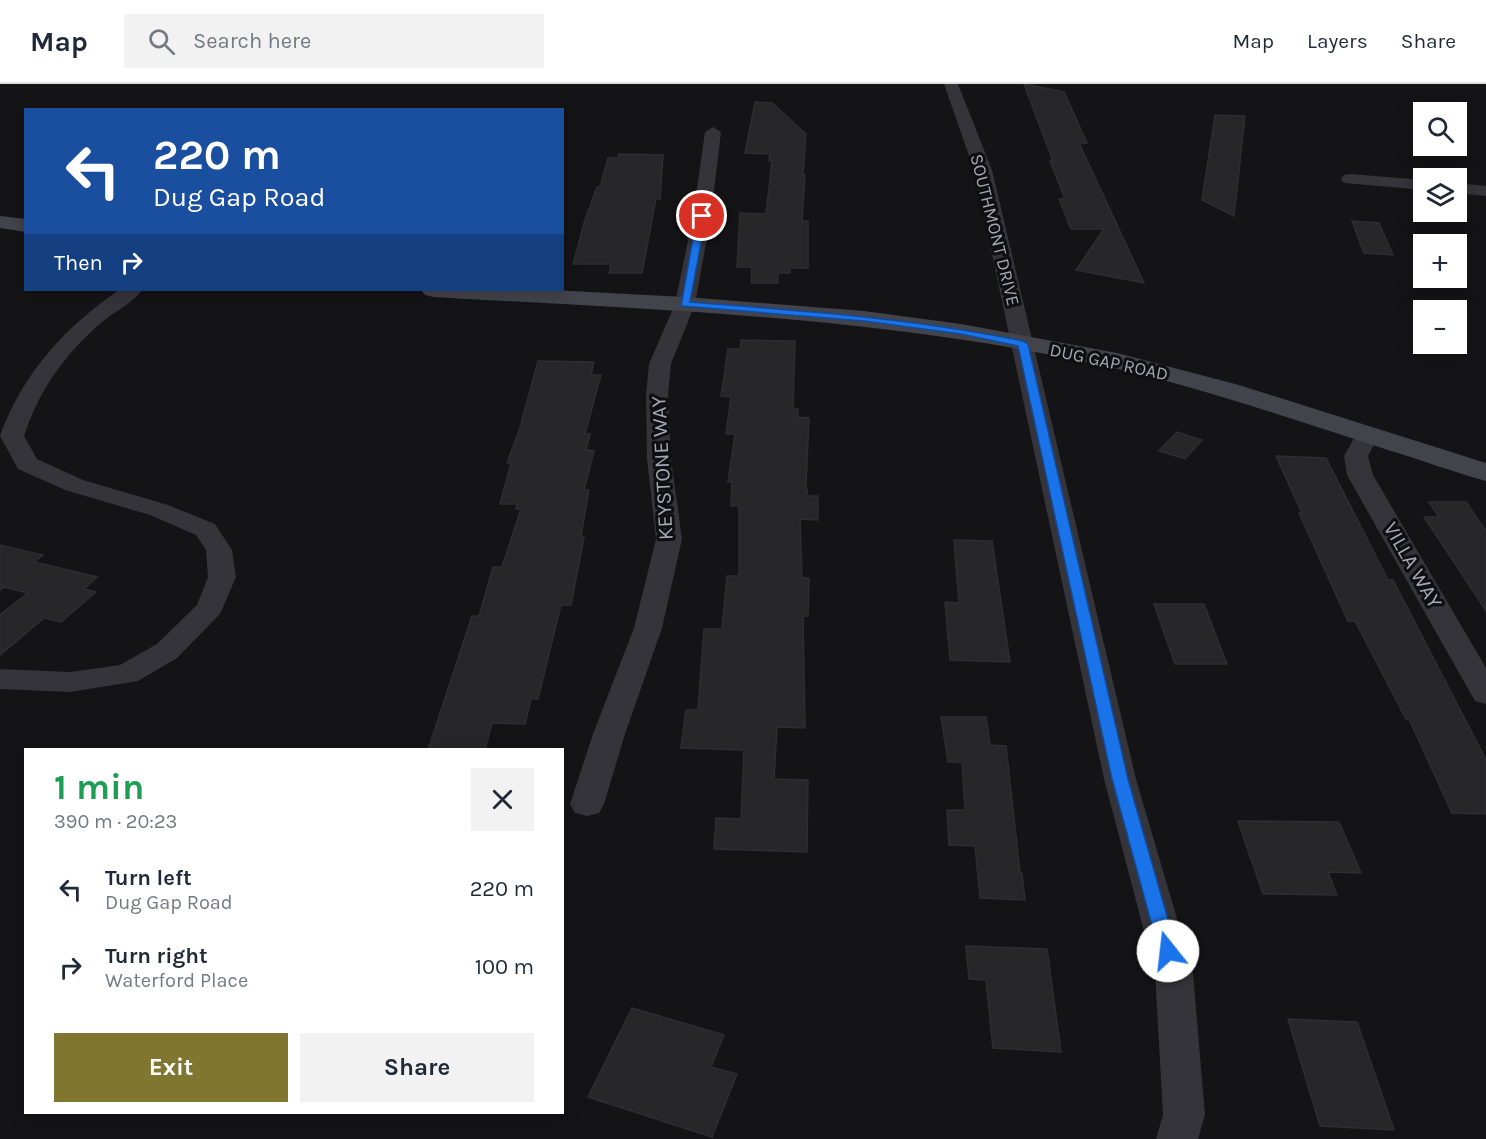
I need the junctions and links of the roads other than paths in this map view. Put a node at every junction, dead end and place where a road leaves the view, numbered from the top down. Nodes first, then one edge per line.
1 (951, 84) edge
2 (713, 132) dead end
3 (1350, 179) dead end
4 (1413, 184) edge
5 (1467, 189) edge
6 (1486, 190) edge
7 (0, 222) edge
8 (24, 226) edge
9 (130, 291) edge
10 (451, 291) edge
11 (685, 304) junction
12 (1023, 344) junction
13 (1367, 435) junction
14 (1486, 471) edge
15 (0, 679) edge
16 (1486, 694) edge
17 (587, 804) dead end
18 (1177, 1139) edge

1 - 12 street, SOUTHMONT DRIVE
2 - 11 street, KEYSTONE WAY
3 - 4 street
5 - 6 street
7 - 8 street
9 - 15 street
10 - 11 street, DUG GAP ROAD
11 - 12 street, DUG GAP ROAD
11 - 17 street, KEYSTONE WAY
12 - 13 street, DUG GAP ROAD
12 - 18 street, SOUTHMONT DRIVE
13 - 14 street, DUG GAP ROAD
13 - 16 street, VILLA WAY

